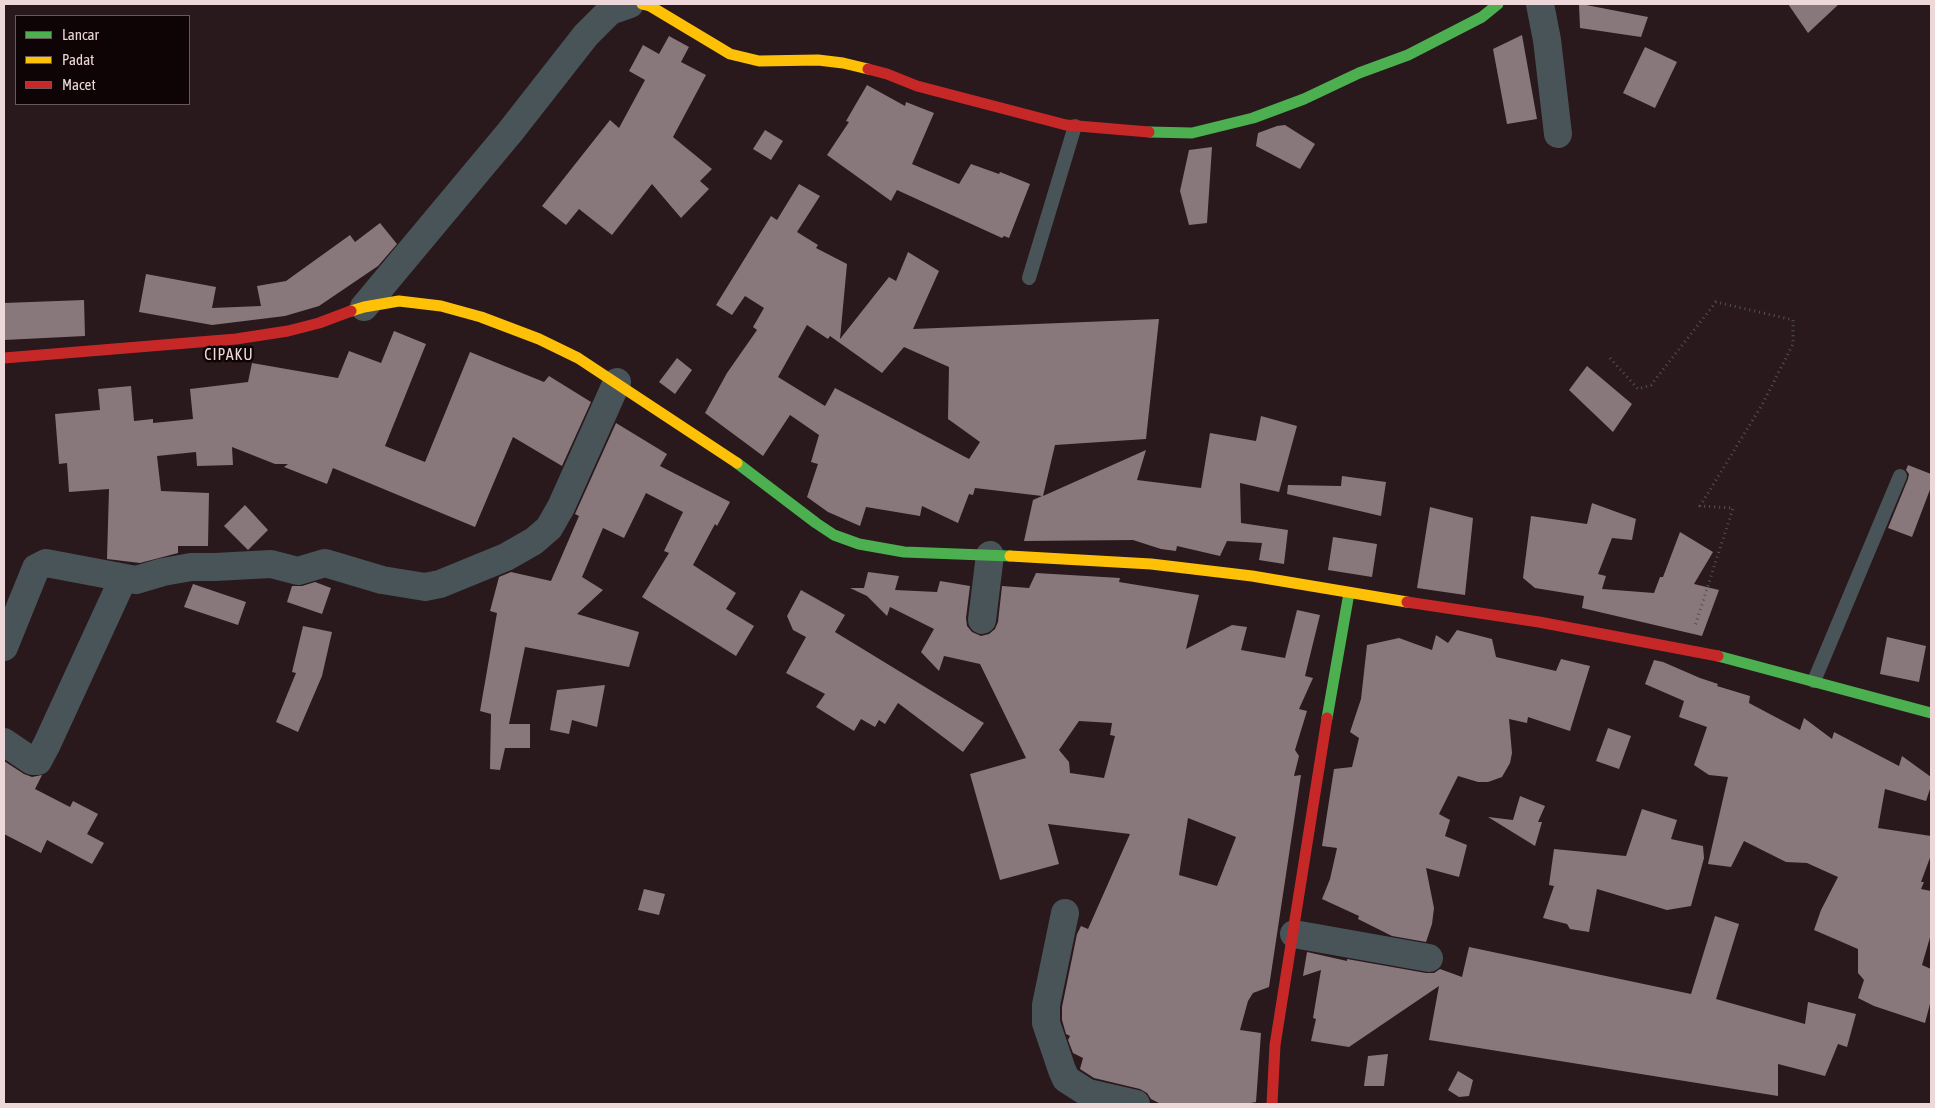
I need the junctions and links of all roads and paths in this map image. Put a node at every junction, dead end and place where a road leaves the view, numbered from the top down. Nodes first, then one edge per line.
1 (642, 4) edge
2 (1498, 4) edge
3 (1540, 4) edge
4 (619, 6) edge
5 (1075, 126) junction
6 (1558, 134) dead end
7 (1029, 278) dead end
8 (364, 307) junction
9 (4, 358) edge
10 (1610, 358) dead end
11 (617, 382) junction
12 (1900, 476) dead end
13 (990, 555) junction
14 (123, 579) junction
15 (1349, 593) junction
16 (982, 620) dead end
17 (4, 647) edge
18 (1687, 650) junction
19 (1814, 681) junction
20 (1931, 713) edge
21 (4, 742) edge
22 (1065, 913) dead end
23 (1294, 934) junction
24 (1429, 958) dead end
25 (1268, 1103) edge
26 (1136, 1104) edge

1 - 5 street
2 - 5 street
3 - 6 street
4 - 8 street
5 - 7 lane
8 - 9 street
8 - 11 street
10 - 18 path
11 - 13 street
11 - 14 street
12 - 19 lane
13 - 15 street
13 - 16 street
14 - 17 street
14 - 21 street
15 - 18 street
15 - 23 street
18 - 19 street
19 - 20 street
22 - 26 street
23 - 24 street
23 - 25 street

